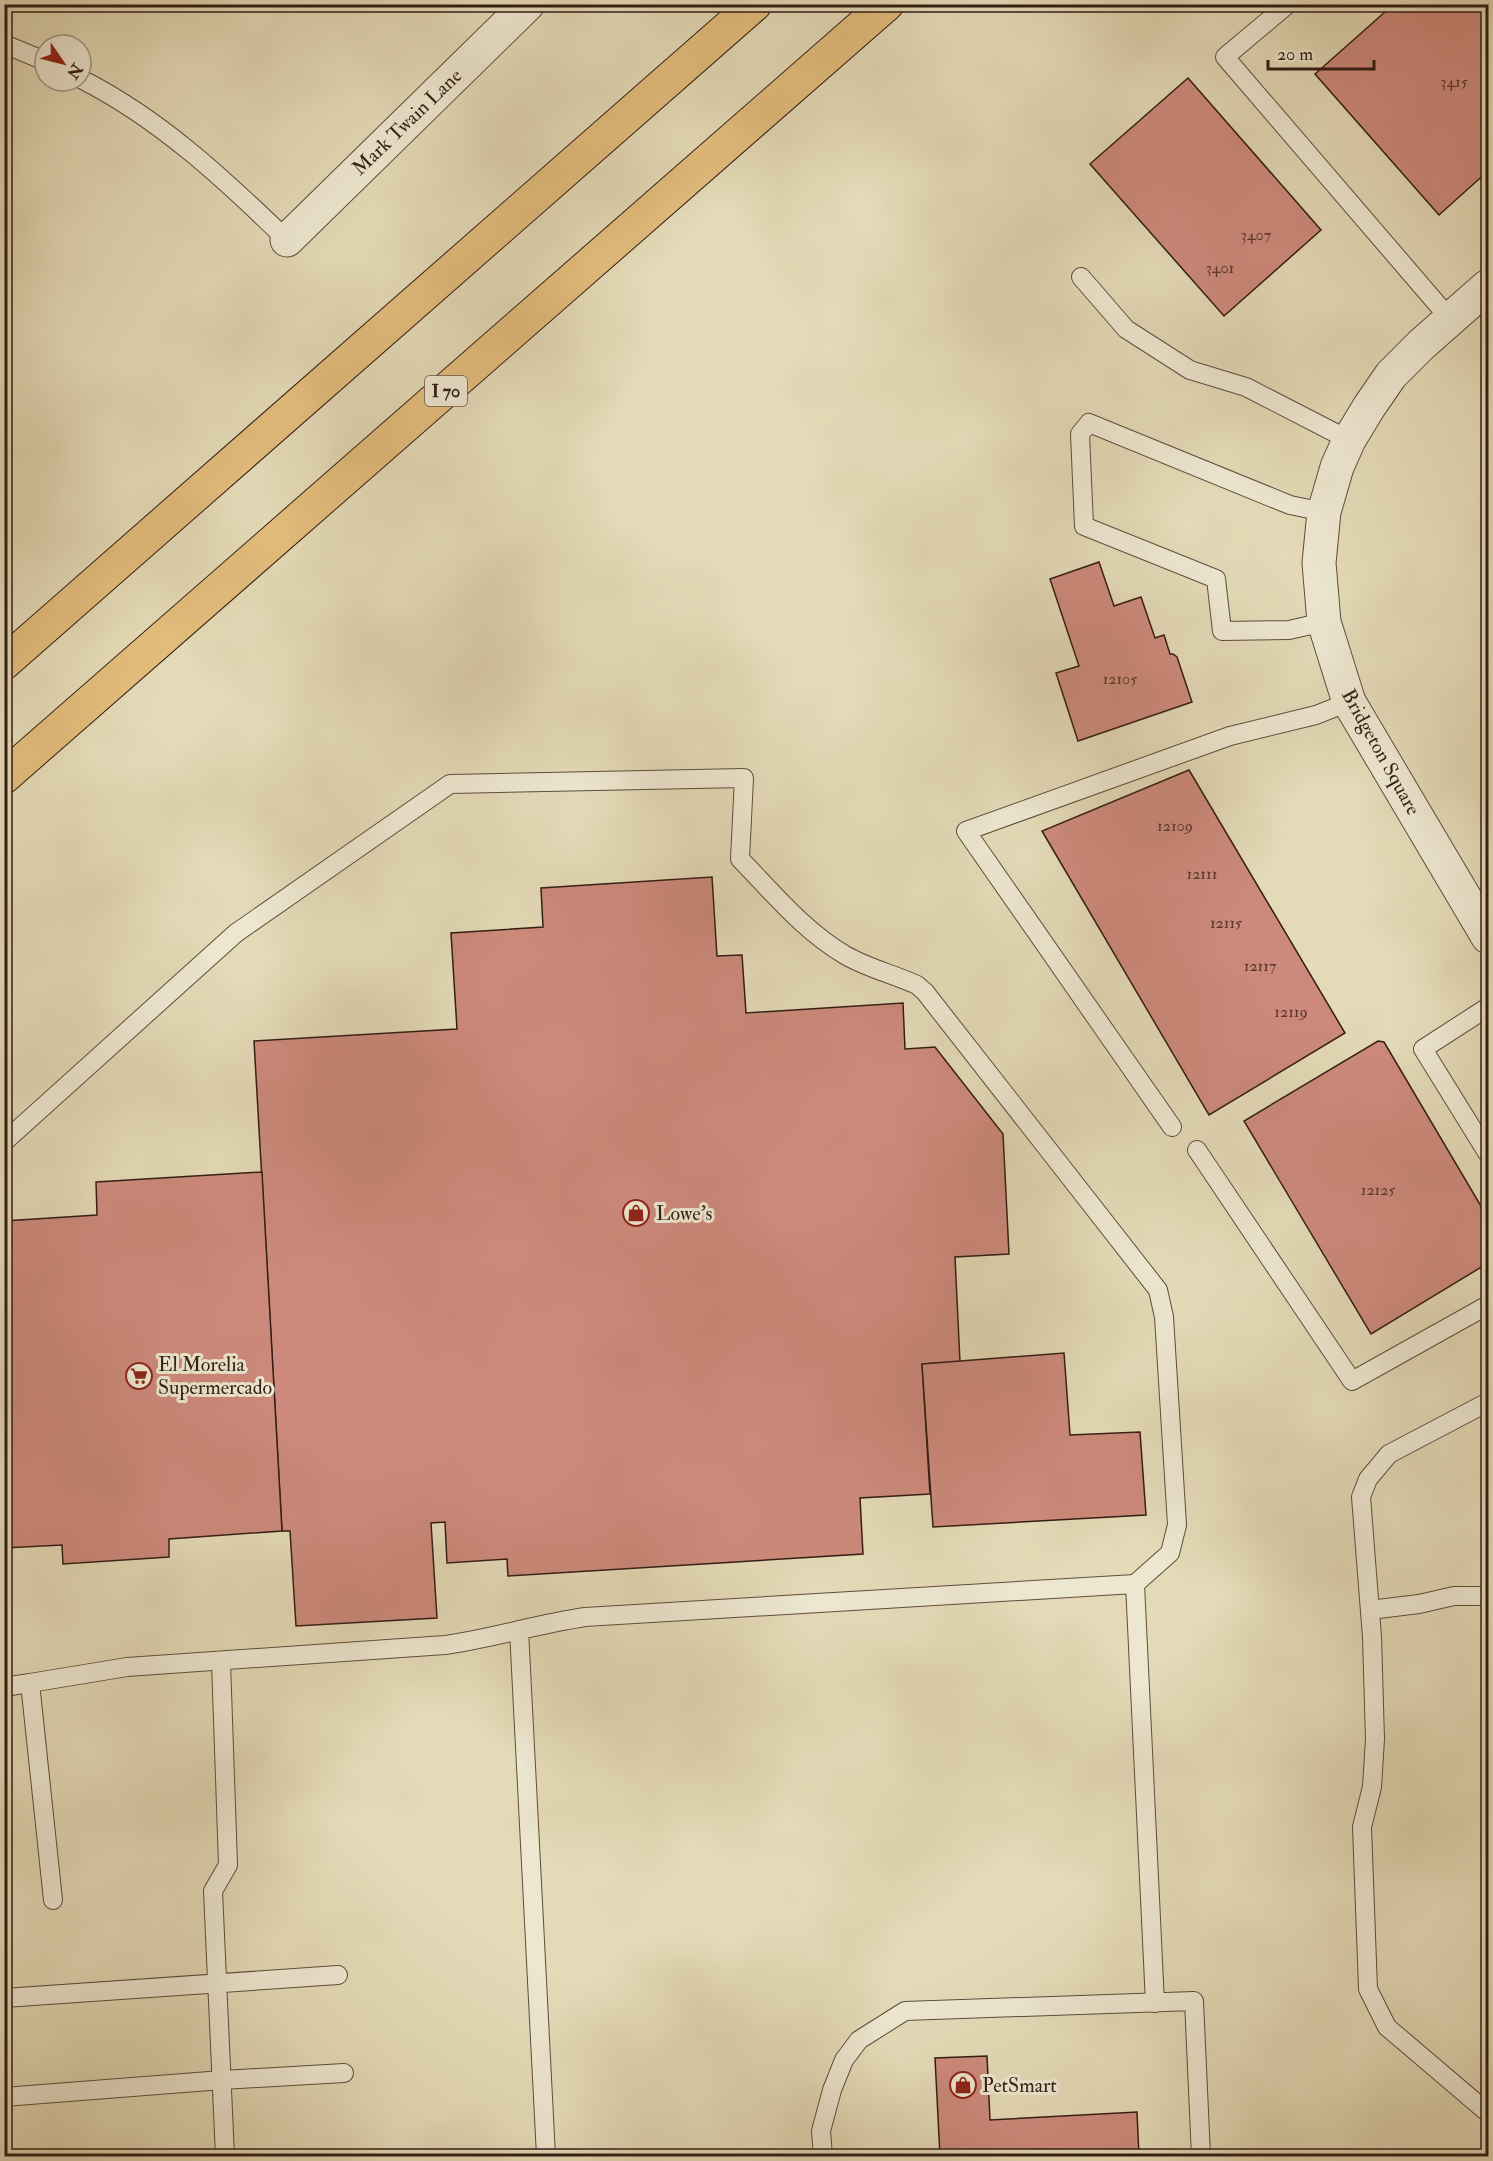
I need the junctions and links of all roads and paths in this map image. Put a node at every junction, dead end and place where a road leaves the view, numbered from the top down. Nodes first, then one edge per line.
1 (528, 4) edge
2 (755, 4) edge
3 (887, 4) edge
4 (1288, 4) edge
5 (4, 44) edge
6 (33, 56) edge
7 (93, 85) edge
8 (286, 240) joint
9 (1081, 277) dead end
10 (1488, 286) edge
11 (1450, 319) junction
12 (1349, 440) junction
13 (1324, 512) junction
14 (1324, 622) junction
15 (4, 663) edge
16 (1349, 702) junction
17 (4, 777) edge
18 (1488, 938) edge
19 (1488, 1008) edge
20 (1172, 1127) dead end
21 (4, 1142) edge
22 (1197, 1150) dead end
23 (1488, 1154) edge
24 (1488, 1305) edge
25 (1488, 1401) edge
26 (1135, 1584) junction
27 (1488, 1596) edge
28 (1370, 1610) junction
29 (519, 1630) junction
30 (221, 1662) junction
31 (30, 1683) junction
32 (4, 1687) edge
33 (53, 1899) dead end
34 (338, 1975) dead end
35 (217, 1983) junction
36 (4, 1998) edge
37 (1155, 2002) junction
38 (344, 2073) dead end
39 (222, 2080) junction
40 (4, 2097) edge
41 (1488, 2114) edge
42 (225, 2157) edge
43 (546, 2157) edge
44 (823, 2157) edge
45 (1201, 2157) edge

1 - 8 street, Mark Twain Lane
2 - 15 highway
3 - 17 highway, I 70
4 - 11 lane
5 - 6 lane
7 - 8 lane
9 - 12 lane
10 - 11 street, Bridgeton Square
11 - 12 street, Bridgeton Square
12 - 13 street, Bridgeton Square
13 - 14 street, Bridgeton Square
13 - 14 lane
14 - 16 street, Bridgeton Square
16 - 18 street, Bridgeton Square
16 - 20 lane
19 - 23 lane
21 - 26 lane
22 - 24 lane
25 - 28 lane
26 - 29 lane
26 - 37 lane
27 - 28 lane
28 - 41 lane
29 - 30 lane
29 - 43 lane
30 - 31 lane
30 - 35 lane
31 - 32 lane
31 - 33 lane
34 - 35 lane
35 - 36 lane
35 - 39 lane
37 - 44 lane
37 - 45 lane
38 - 39 lane
39 - 40 lane
39 - 42 lane

